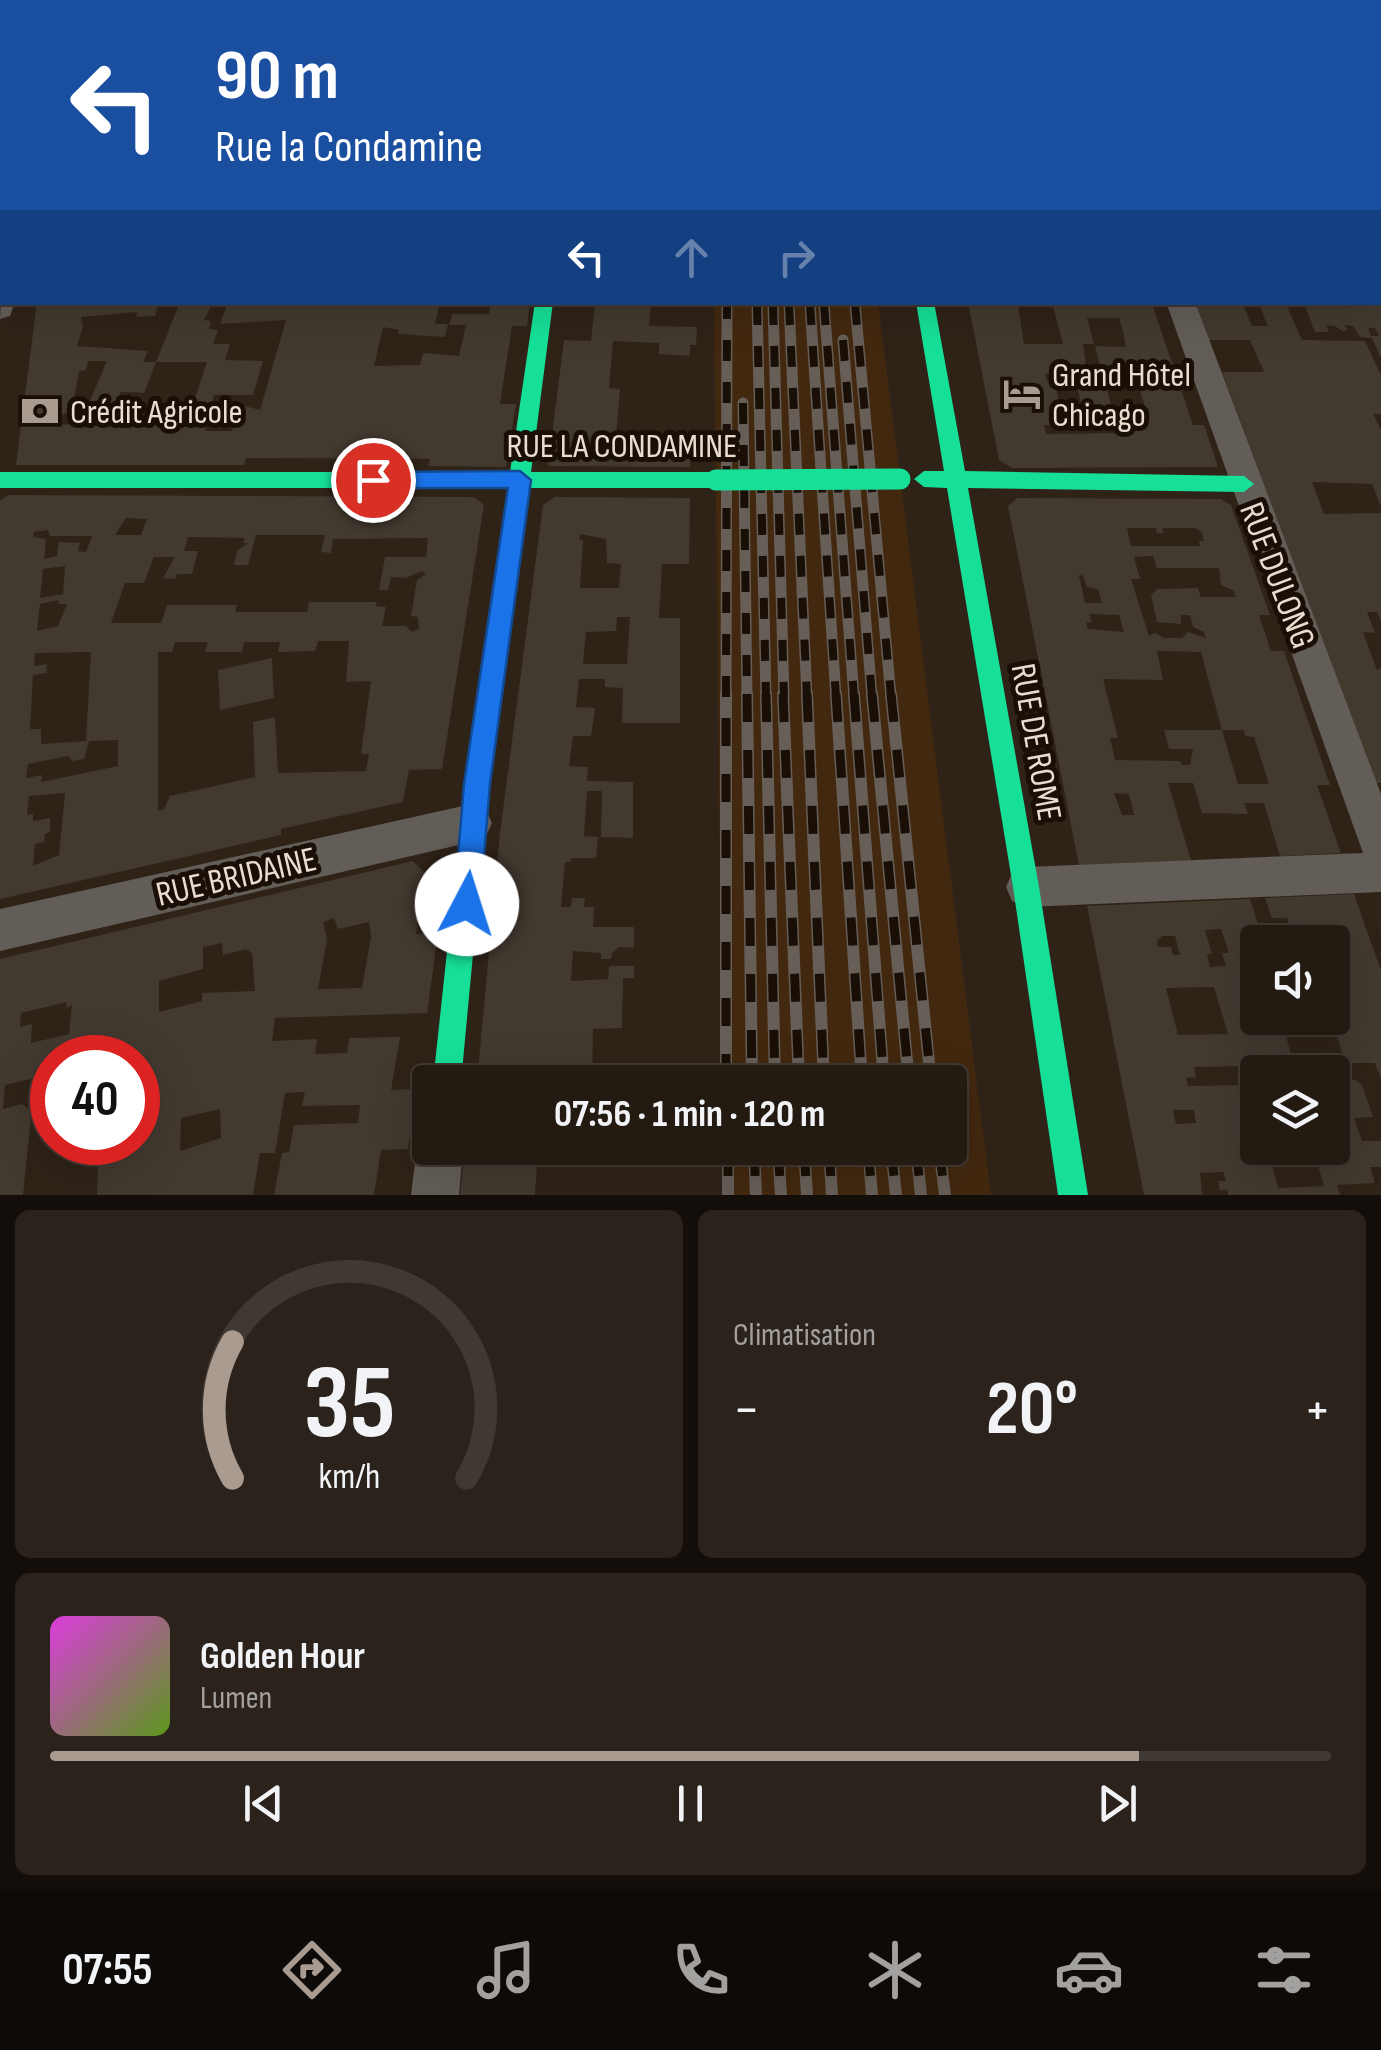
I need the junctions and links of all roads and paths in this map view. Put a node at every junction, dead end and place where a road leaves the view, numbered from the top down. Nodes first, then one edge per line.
1 (544, 305) edge
2 (926, 305) edge
3 (1181, 305) edge
4 (957, 479) junction
5 (0, 480) edge
6 (520, 480) junction
7 (1244, 484) junction
8 (472, 823) junction
9 (1381, 847) edge
10 (1381, 872) edge
11 (1026, 887) junction
12 (0, 930) edge
13 (449, 1065) edge
14 (438, 1165) edge
15 (435, 1195) edge
16 (1073, 1195) edge

1 - 6 street
2 - 4 street, RUE DE ROME
3 - 7 street, RUE DULONG
4 - 6 street, RUE LA CONDAMINE, bridge
4 - 7 street, RUE LA CONDAMINE
4 - 11 street, RUE DE ROME
5 - 6 street, RUE LA CONDAMINE
6 - 8 street
7 - 9 street, RUE DULONG
8 - 12 street, RUE BRIDAINE
8 - 13 street
10 - 11 street
11 - 16 street, RUE DE ROME
14 - 15 street

